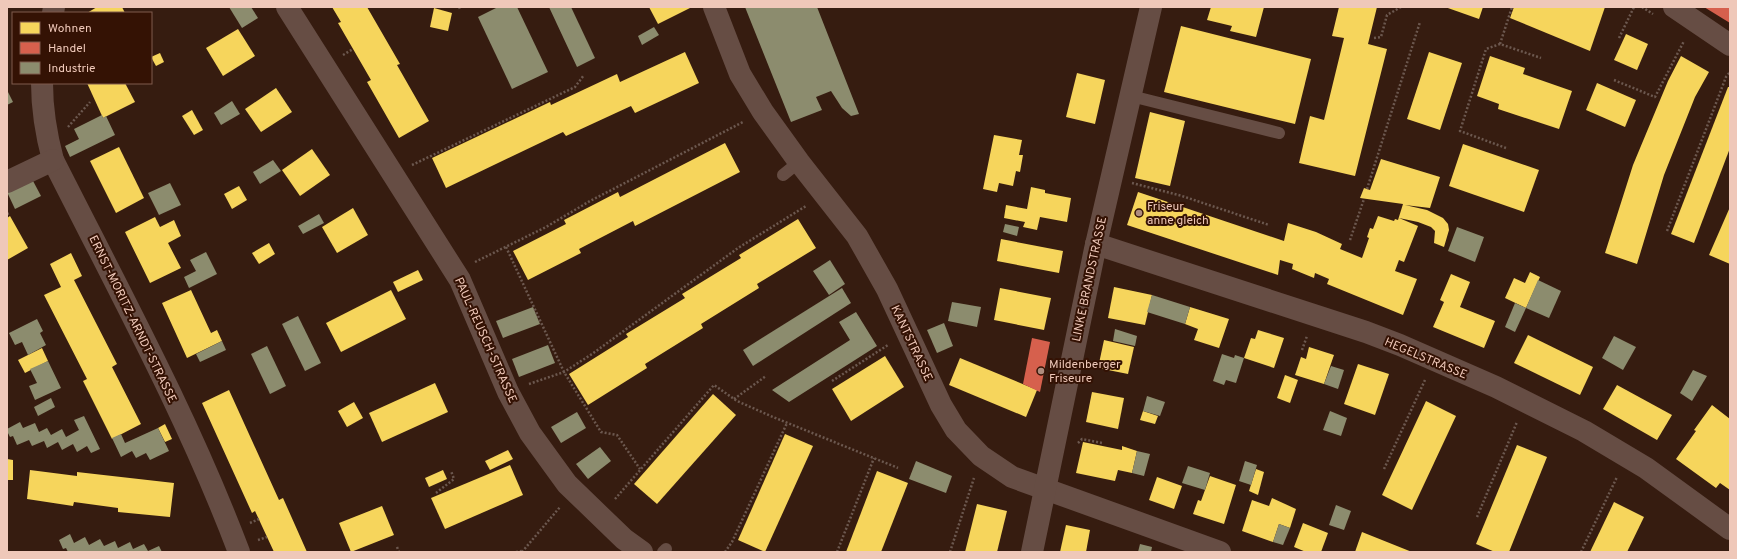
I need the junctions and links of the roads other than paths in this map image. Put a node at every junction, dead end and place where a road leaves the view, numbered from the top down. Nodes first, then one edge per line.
1 (287, 7) edge
2 (714, 7) edge
3 (1150, 7) edge
4 (1674, 7) edge
5 (1730, 44) edge
6 (42, 84) edge
7 (1131, 96) junction
8 (1280, 133) dead end
9 (53, 160) junction
10 (7, 182) edge
11 (1096, 244) junction
12 (1046, 489) junction
13 (1730, 529) edge
14 (239, 552) edge
15 (642, 552) edge
16 (1032, 552) edge
17 (1220, 552) edge

1 - 15 street, PAUL-REUSCH-STRASSE
2 - 12 street, KANTSTRASSE
3 - 7 street, LINKE BRANDSTRASSE
4 - 5 street
6 - 9 street, ERNST-MORITZ-ARNDT-STRASSE
7 - 8 lane
7 - 11 street, LINKE BRANDSTRASSE
9 - 10 street
9 - 14 street, ERNST-MORITZ-ARNDT-STRASSE
11 - 12 street, LINKE BRANDSTRASSE
11 - 13 street, HEGELSTRASSE
12 - 16 street, LINKE BRANDSTRASSE
12 - 17 street, KANTSTRASSE

